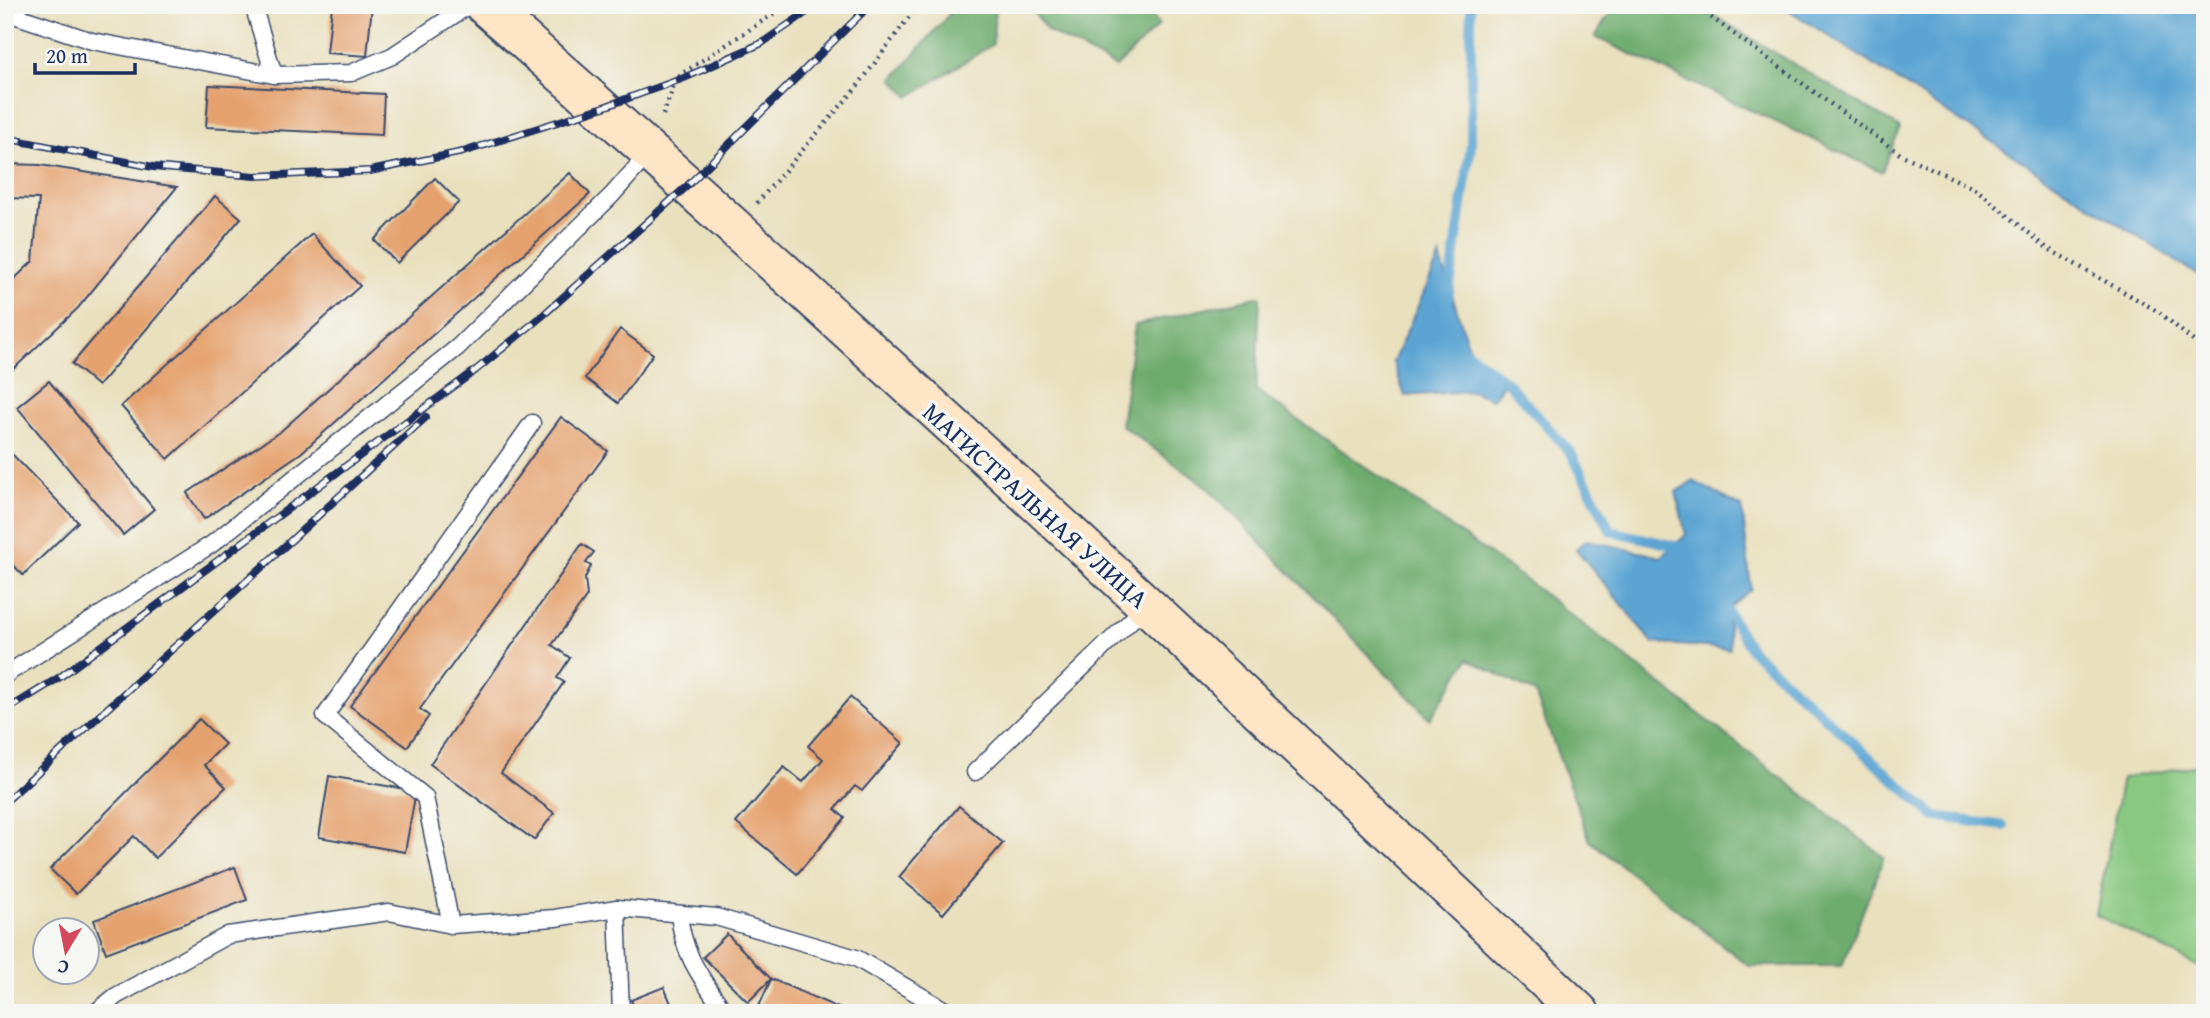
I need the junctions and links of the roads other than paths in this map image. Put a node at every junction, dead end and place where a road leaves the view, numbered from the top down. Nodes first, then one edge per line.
1 (253, 5) edge
2 (469, 5) edge
3 (484, 5) edge
4 (5, 12) edge
5 (274, 75) junction
6 (650, 152) junction
7 (532, 424) dead end
8 (1146, 606) junction
9 (5, 675) edge
10 (975, 772) dead end
11 (617, 908) junction
12 (679, 914) junction
13 (452, 925) junction
14 (95, 1013) edge
15 (621, 1013) edge
16 (725, 1013) edge
17 (950, 1013) edge
18 (1580, 1013) edge

1 - 5 lane
2 - 5 lane
3 - 6 main road, МАГИСТРАЛЬНАЯ УЛИЦА
4 - 5 lane
6 - 8 main road, МАГИСТРАЛЬНАЯ УЛИЦА
6 - 9 lane
7 - 13 lane
8 - 10 lane
8 - 18 main road, МАГИСТРАЛЬНАЯ УЛИЦА
11 - 12 lane
11 - 13 lane
11 - 15 lane
12 - 16 lane
12 - 17 lane
13 - 14 lane

